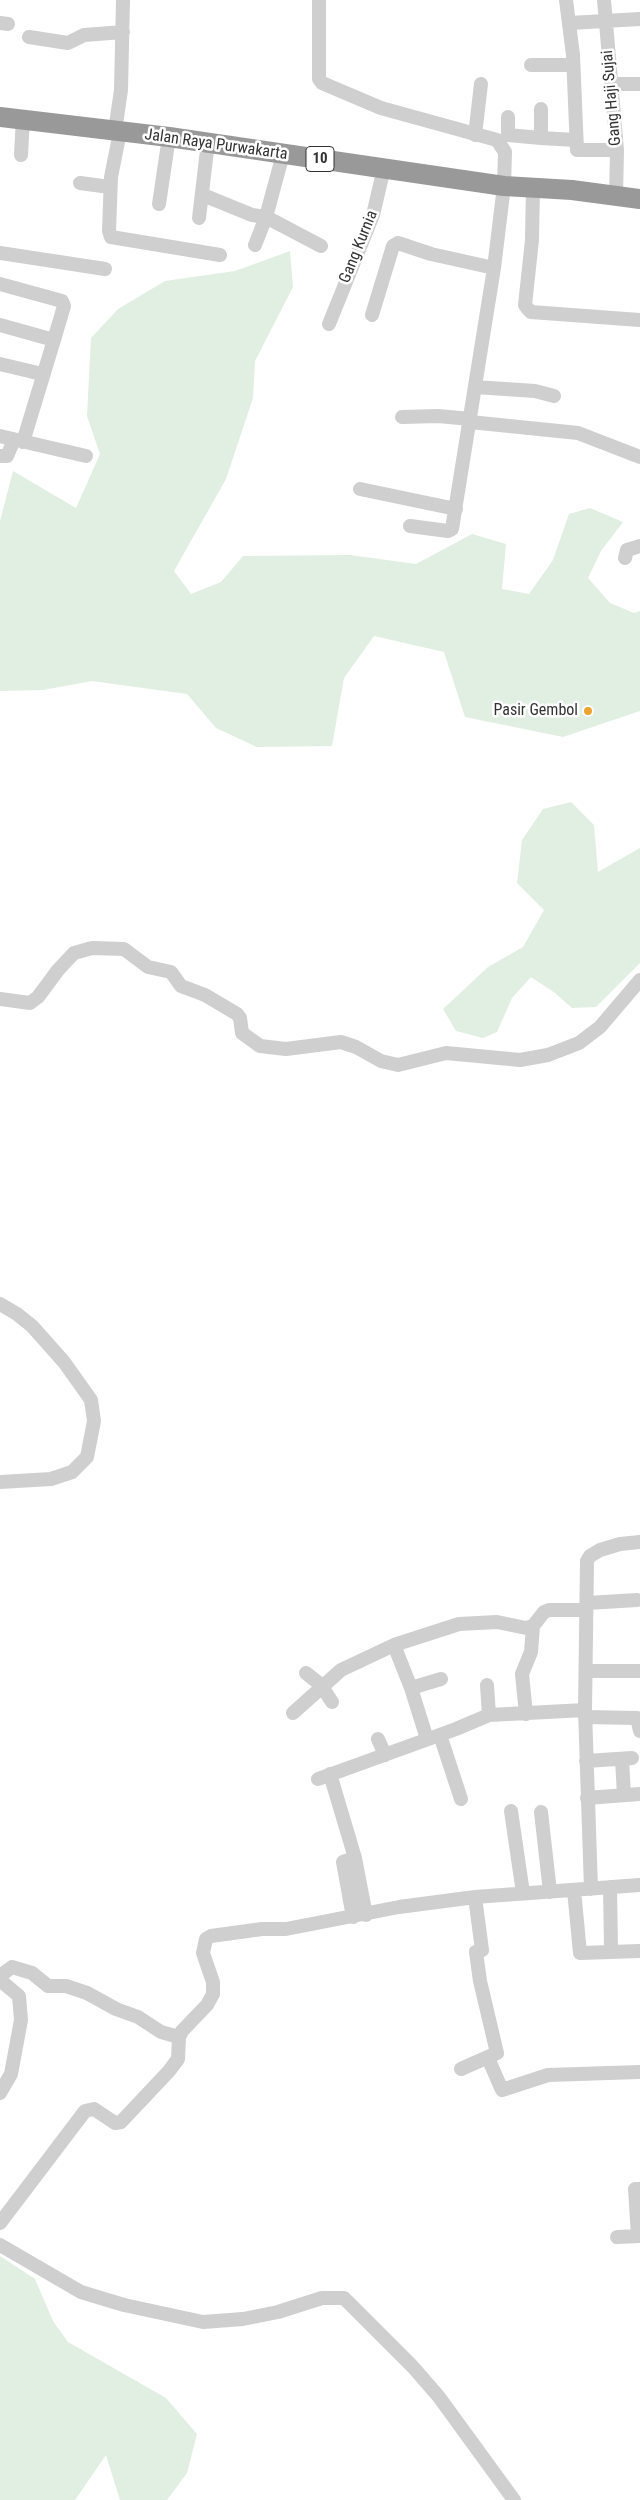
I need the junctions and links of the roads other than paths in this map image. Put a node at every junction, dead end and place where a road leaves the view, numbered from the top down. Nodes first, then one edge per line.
1 (123, 0) edge
2 (319, 0) edge
3 (566, 0) edge
4 (604, 0) edge
5 (640, 19) edge
6 (605, 22) junction
7 (570, 23) junction
8 (123, 32) junction
9 (29, 37) dead end
10 (531, 65) dead end
11 (574, 65) junction
12 (481, 84) dead end
13 (612, 84) junction
14 (640, 84) edge
15 (541, 109) dead end
16 (0, 117) edge
17 (508, 117) dead end
18 (24, 118) junction
19 (117, 131) junction
20 (475, 135) junction
21 (169, 137) junction
22 (541, 138) junction
23 (575, 140) junction
24 (208, 142) junction
25 (617, 150) junction
26 (284, 154) junction
27 (21, 155) dead end
28 (384, 168) junction
29 (80, 183) dead end
30 (504, 186) junction
31 (110, 187) junction
32 (533, 187) junction
33 (203, 195) junction
34 (616, 196) junction
35 (640, 199) edge
36 (159, 204) dead end
37 (266, 217) junction
38 (199, 218) dead end
39 (255, 245) dead end
40 (320, 246) dead end
41 (0, 253) edge
42 (220, 255) dead end
43 (494, 268) junction
44 (105, 269) dead end
45 (0, 284) edge
46 (372, 315) dead end
47 (640, 320) edge
48 (328, 324) dead end
49 (0, 325) edge
50 (54, 340) junction
51 (0, 364) edge
52 (42, 374) junction
53 (475, 387) junction
54 (554, 396) dead end
55 (402, 417) dead end
56 (471, 421) junction
57 (0, 436) edge
58 (19, 441) junction
59 (0, 456) edge
60 (86, 456) dead end
61 (640, 457) edge
62 (360, 489) dead end
63 (456, 509) junction
64 (410, 526) dead end
65 (640, 546) edge
66 (625, 558) dead end
67 (640, 980) edge
68 (0, 999) edge
69 (0, 1304) edge
70 (0, 1482) edge
71 (640, 1542) edge
72 (637, 1600) dead end
73 (586, 1606) junction
74 (533, 1626) junction
75 (394, 1645) junction
76 (586, 1671) junction
77 (640, 1671) edge
78 (306, 1672) dead end
79 (441, 1679) dead end
80 (321, 1685) junction
81 (487, 1685) dead end
82 (411, 1688) junction
83 (332, 1702) dead end
84 (293, 1713) dead end
85 (526, 1714) junction
86 (585, 1714) junction
87 (489, 1715) junction
88 (640, 1731) edge
89 (434, 1737) junction
90 (378, 1739) dead end
91 (385, 1755) junction
92 (586, 1761) junction
93 (640, 1794) edge
94 (624, 1795) junction
95 (587, 1798) junction
96 (460, 1799) dead end
97 (511, 1811) dead end
98 (541, 1812) dead end
99 (640, 1885) edge
100 (610, 1887) junction
101 (591, 1889) junction
102 (574, 1890) junction
103 (550, 1892) junction
104 (523, 1893) junction
105 (475, 1897) junction
106 (360, 1916) junction
107 (611, 1948) dead end
108 (640, 1951) edge
109 (0, 1978) edge
110 (179, 2037) junction
111 (488, 2058) junction
112 (461, 2069) dead end
113 (640, 2072) edge
114 (0, 2093) edge
115 (640, 2189) edge
116 (0, 2222) edge
117 (639, 2236) edge
118 (617, 2237) dead end
119 (0, 2245) edge
120 (514, 2500) edge

1 - 8 street
2 - 20 street
3 - 7 street
4 - 6 street, Gang Haji Sujai
5 - 6 street
6 - 7 street
6 - 13 street, Gang Haji Sujai
7 - 11 street
8 - 9 street
8 - 19 street
10 - 11 street
11 - 23 street
12 - 20 street
13 - 14 street
13 - 25 street, Gang Haji Sujai
15 - 22 street
16 - 18 highway, Jalan Raya Purwakarta / 10
17 - 22 street
18 - 19 highway, Jalan Raya Purwakarta / 10
18 - 27 street
19 - 21 highway, Jalan Raya Purwakarta / 10
19 - 31 street
20 - 30 street
21 - 24 highway, Jalan Raya Purwakarta / 10
21 - 36 street
22 - 23 street
23 - 25 street
24 - 26 highway, Jalan Raya Purwakarta / 10
24 - 33 street
25 - 34 street, Gang Haji Sujai
26 - 28 highway, Jalan Raya Purwakarta / 10
26 - 37 street
28 - 30 highway, Jalan Raya Purwakarta / 10
28 - 48 street, Gang Kurnia
29 - 31 street
30 - 32 highway, Jalan Raya Purwakarta / 10
30 - 43 street
31 - 42 street
32 - 34 highway, Jalan Raya Purwakarta / 10
32 - 47 street
33 - 37 street
33 - 38 street
34 - 35 highway, Jalan Raya Purwakarta / 10
37 - 39 street
37 - 40 street
41 - 44 street
43 - 46 street
43 - 53 street
45 - 50 street
49 - 50 street
50 - 52 street
51 - 52 street
52 - 58 street
53 - 54 street
53 - 56 street
55 - 56 street
56 - 61 street
56 - 63 street
57 - 58 street
58 - 59 street
58 - 60 street
62 - 63 street
63 - 64 street
65 - 66 street
67 - 68 street
69 - 70 street
71 - 73 street
72 - 73 street
73 - 74 street
73 - 76 street
74 - 75 street
74 - 85 street
75 - 80 street
75 - 82 street
76 - 77 street
76 - 86 street
78 - 80 street
79 - 82 street
80 - 83 street
80 - 84 street
81 - 87 street
82 - 89 street
85 - 86 street
85 - 87 street
86 - 88 street
86 - 92 street
87 - 89 street
89 - 91 street
89 - 96 street
90 - 91 street
91 - 106 street
92 - 94 street
92 - 95 street
93 - 94 street
94 - 95 street
95 - 101 street
97 - 104 street
98 - 103 street
99 - 100 street
100 - 101 street
100 - 107 street
101 - 102 street
102 - 103 street
102 - 108 street
103 - 104 street
104 - 105 street
105 - 106 street
105 - 111 street
106 - 110 street
109 - 110 street
109 - 114 street
110 - 116 street
111 - 112 street
111 - 113 street
115 - 117 street
117 - 118 street
119 - 120 street

